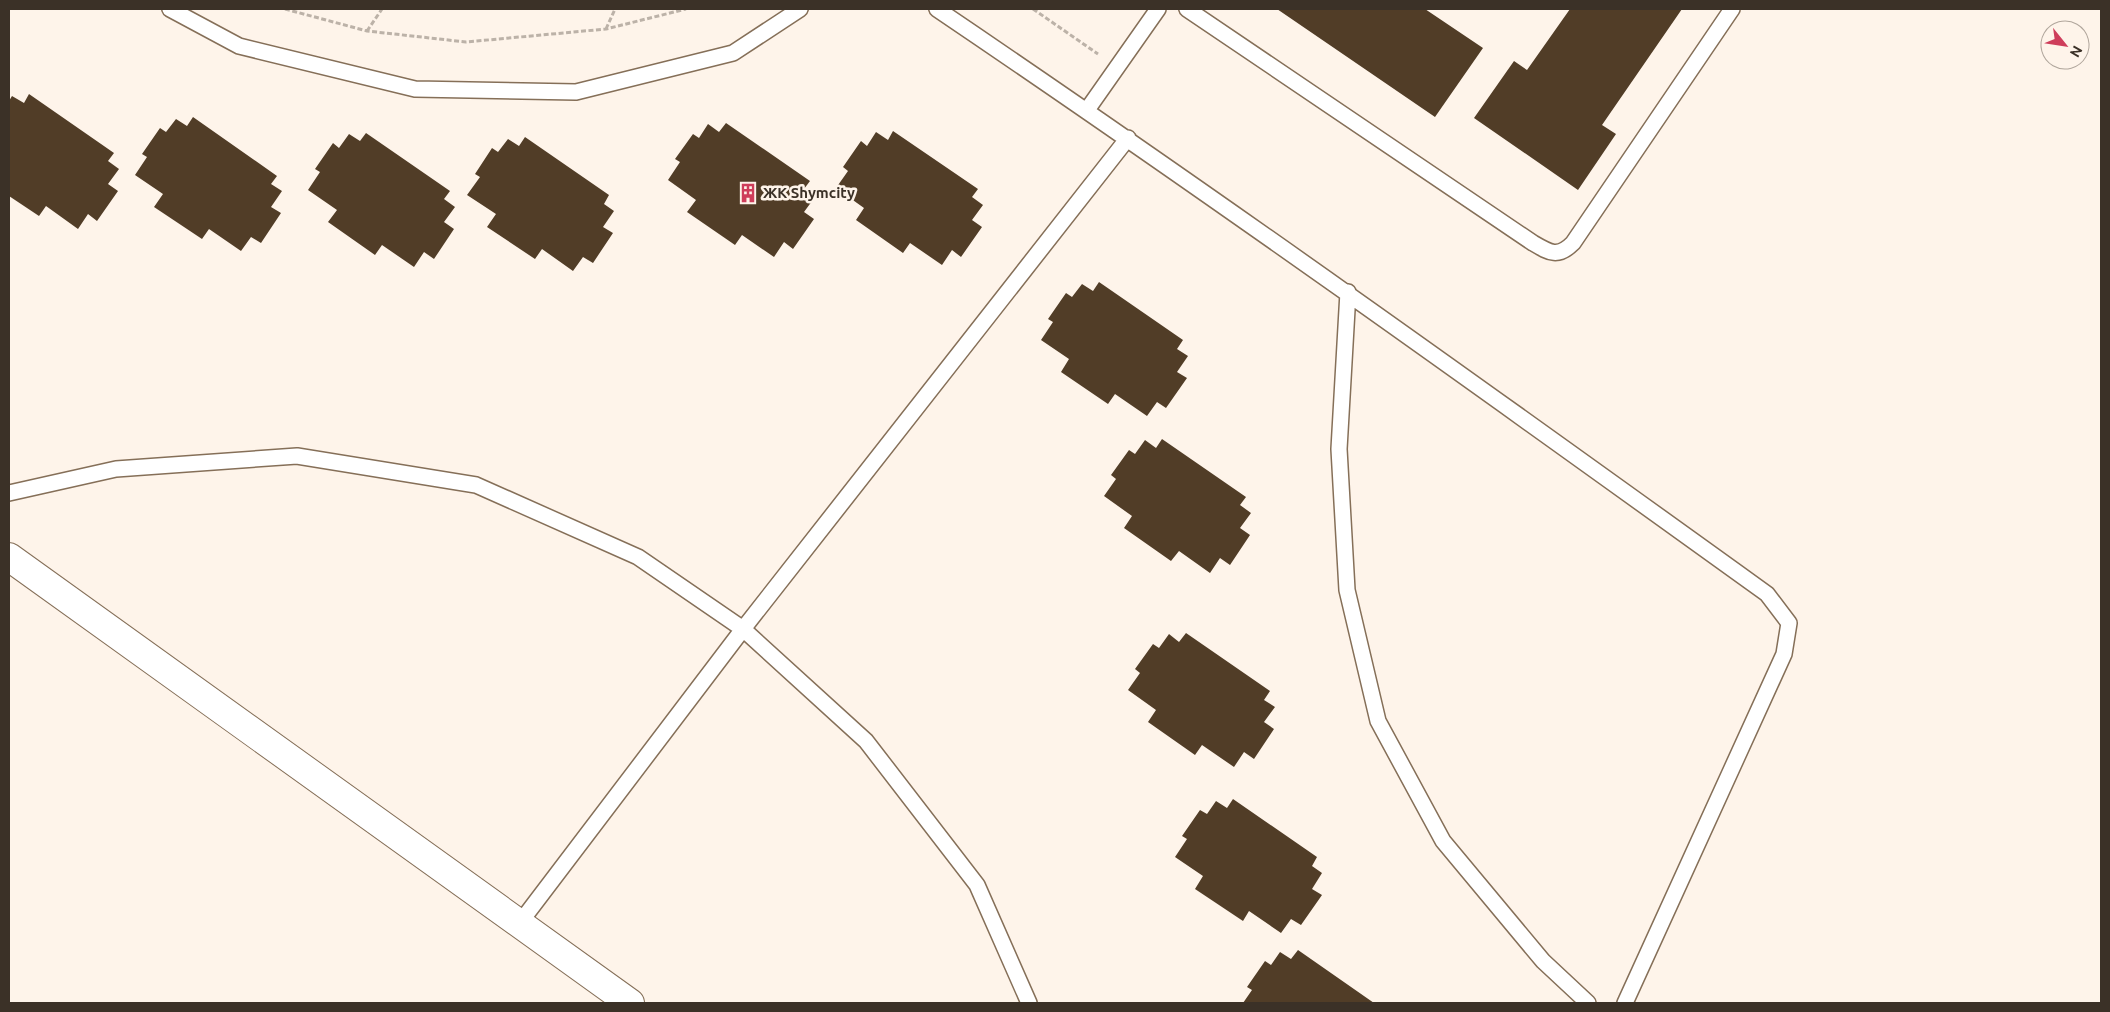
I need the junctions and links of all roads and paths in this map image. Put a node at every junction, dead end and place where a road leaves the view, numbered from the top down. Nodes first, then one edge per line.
1 (170, 9) edge
2 (284, 9) edge
3 (382, 9) edge
4 (615, 9) edge
5 (686, 9) edge
6 (800, 9) edge
7 (937, 9) edge
8 (1033, 9) edge
9 (1158, 9) edge
10 (1187, 9) edge
11 (1732, 9) edge
12 (606, 29) junction
13 (367, 31) junction
14 (1117, 67) junction
15 (1087, 110) junction
16 (1128, 138) junction
17 (1348, 292) junction
18 (9, 493) edge
19 (9, 557) edge
20 (744, 629) junction
21 (519, 924) junction
22 (630, 1003) edge
23 (1029, 1003) edge
24 (1588, 1003) edge
25 (1625, 1003) edge

1 - 6 lane
2 - 13 path
3 - 13 path
4 - 12 path
5 - 12 path
7 - 15 lane
8 - 14 path
9 - 14 lane
10 - 11 lane
12 - 13 path
14 - 15 lane
15 - 16 lane
16 - 17 lane
16 - 20 lane
17 - 24 lane
17 - 25 lane
18 - 20 lane
19 - 21 street
20 - 21 lane
20 - 23 lane
21 - 22 street

